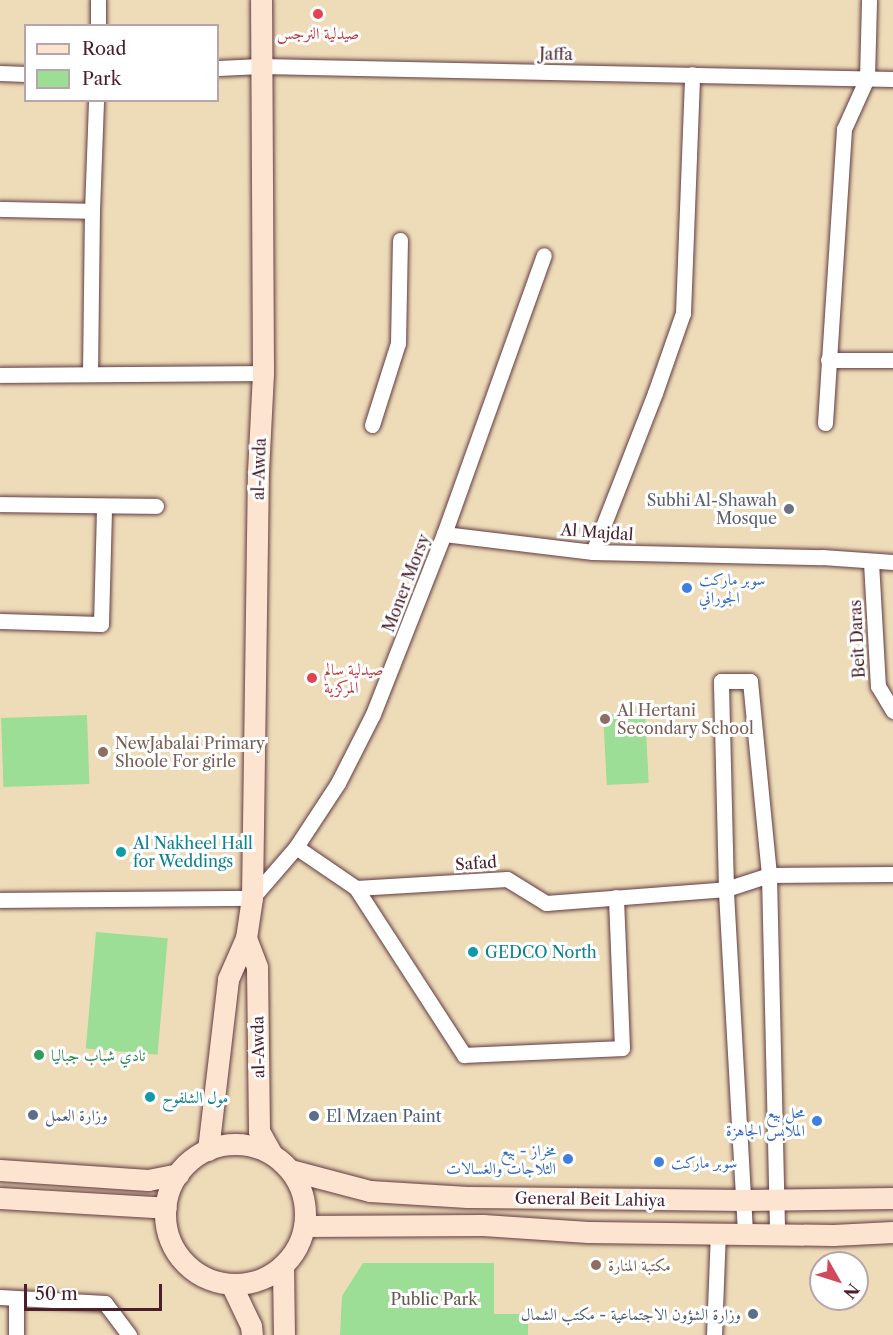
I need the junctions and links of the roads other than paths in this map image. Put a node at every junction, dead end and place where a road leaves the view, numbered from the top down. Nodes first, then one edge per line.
1 (98, 0) edge
2 (261, 0) edge
3 (868, 0) edge
4 (98, 24) edge
5 (261, 66) junction
6 (219, 68) edge
7 (0, 73) edge
8 (24, 74) edge
9 (692, 74) junction
10 (867, 78) junction
11 (893, 79) edge
12 (96, 102) edge
13 (0, 209) edge
14 (92, 211) junction
15 (400, 240) dead end
16 (544, 255) dead end
17 (828, 360) junction
18 (893, 360) edge
19 (264, 373) junction
20 (90, 374) junction
21 (0, 375) edge
22 (825, 423) dead end
23 (372, 425) dead end
24 (0, 504) edge
25 (104, 506) junction
26 (156, 506) dead end
27 (444, 534) junction
28 (593, 552) junction
29 (871, 562) junction
30 (893, 562) edge
31 (0, 621) edge
32 (893, 711) edge
33 (296, 847) junction
34 (893, 874) edge
35 (769, 875) junction
36 (356, 888) junction
37 (726, 889) junction
38 (616, 897) junction
39 (252, 898) junction
40 (0, 900) edge
41 (246, 938) junction
42 (208, 1150) junction
43 (272, 1154) junction
44 (0, 1170) edge
45 (290, 1170) junction
46 (178, 1174) junction
47 (0, 1198) edge
48 (776, 1198) junction
49 (893, 1198) edge
50 (745, 1200) junction
51 (166, 1208) junction
52 (304, 1226) junction
53 (718, 1231) junction
54 (746, 1232) junction
55 (893, 1232) edge
56 (777, 1233) junction
57 (283, 1265) junction
58 (231, 1284) junction
59 (0, 1297) edge
60 (16, 1298) junction
61 (16, 1335) edge
62 (129, 1335) edge
63 (252, 1335) edge
64 (284, 1335) edge
65 (714, 1335) edge

1 - 4 street
2 - 5 main road, al-Awda
3 - 10 street
5 - 6 street, Jaffa
5 - 9 street, Jaffa
5 - 19 main road, al-Awda
7 - 8 street
9 - 10 street, Jaffa
9 - 28 street
10 - 11 street, Jaffa
10 - 17 street
12 - 14 street
13 - 14 street
14 - 20 street
15 - 23 street
16 - 27 street, Moner Morsy
17 - 18 street
17 - 22 street
19 - 20 street
19 - 39 main road, al-Awda
20 - 21 street
24 - 25 street
25 - 26 street
25 - 31 street
27 - 28 street, Al Majdal
27 - 33 street, Moner Morsy
28 - 29 street, Al Majdal
29 - 30 street, Al Majdal
29 - 32 street, Beit Daras
33 - 36 street
33 - 39 street, Moner Morsy
34 - 35 street, Safad
35 - 37 street, Safad
35 - 37 street
35 - 48 street
36 - 38 street, Safad
36 - 38 street
37 - 38 street, Safad
37 - 50 street
39 - 40 street
39 - 41 main road, al-Awda
41 - 42 main road, al-Awda
41 - 43 main road, al-Awda
42 - 43 main road
42 - 46 main road
43 - 45 main road
44 - 46 main road
45 - 50 main road, General Beit Lahiya
45 - 52 main road
46 - 51 main road
47 - 51 main road
48 - 49 main road, General Beit Lahiya
48 - 50 main road, General Beit Lahiya
48 - 56 street
50 - 54 street
51 - 58 main road
52 - 53 main road, General Beit Lahiya
52 - 57 main road
53 - 54 main road, General Beit Lahiya
53 - 65 street
54 - 56 main road, General Beit Lahiya
55 - 56 main road, General Beit Lahiya
57 - 58 main road
57 - 64 main road
58 - 63 main road
59 - 60 street
60 - 61 street
60 - 62 street

